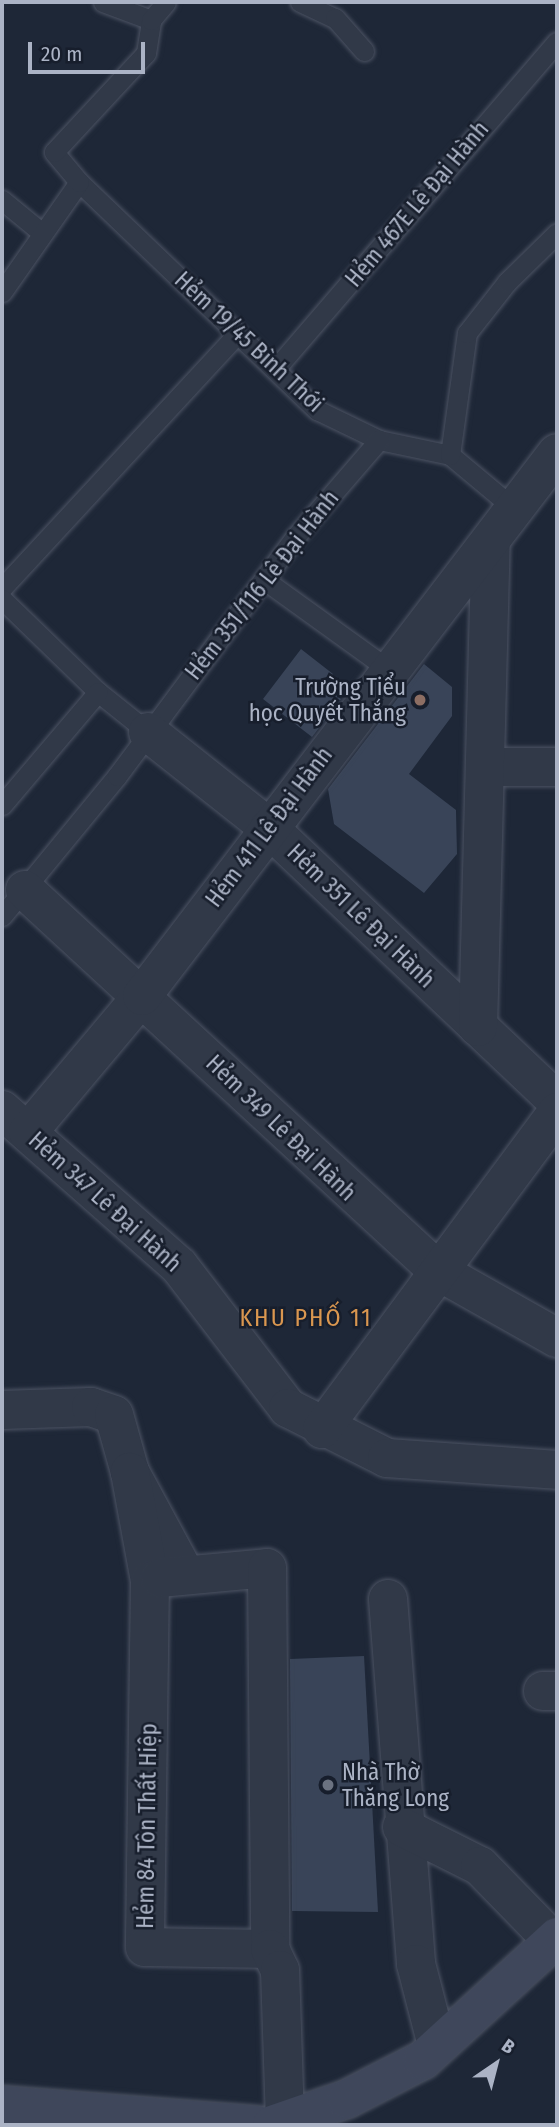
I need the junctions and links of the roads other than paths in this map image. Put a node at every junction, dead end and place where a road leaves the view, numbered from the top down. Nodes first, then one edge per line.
1 (103, 2) edge
2 (166, 2) edge
3 (300, 2) edge
4 (150, 20) junction
5 (557, 42) edge
6 (364, 51) dead end
7 (79, 182) junction
8 (2, 200) edge
9 (41, 232) junction
10 (557, 233) edge
11 (2, 292) edge
12 (238, 333) junction
13 (277, 367) junction
14 (379, 440) junction
15 (557, 453) edge
16 (450, 456) junction
17 (511, 506) junction
18 (491, 541) junction
19 (265, 581) junction
20 (2, 588) edge
21 (2, 599) edge
22 (388, 669) junction
23 (98, 692) junction
24 (148, 732) junction
25 (487, 767) junction
26 (557, 767) edge
27 (2, 805) edge
28 (270, 828) junction
29 (13, 903) edge
30 (142, 996) junction
31 (478, 1027) junction
32 (557, 1101) edge
33 (557, 1112) edge
34 (15, 1121) edge
35 (438, 1271) junction
36 (557, 1338) edge
37 (2, 1410) edge
38 (322, 1429) junction
39 (557, 1470) edge
40 (167, 1576) junction
41 (388, 1599) dead end
42 (402, 1827) junction
43 (555, 1939) edge
44 (270, 1949) junction
45 (437, 2045) junction
46 (2, 2105) edge
47 (347, 2112) edge
48 (271, 2124) edge

1 - 4 lane
2 - 4 lane
3 - 6 lane
4 - 7 lane, Hẻm 19/45 Bình Thới
5 - 13 lane, Hẻm 467E Lê Đại Hành
7 - 9 lane
7 - 12 lane, Hẻm 19/45 Bình Thới
8 - 9 lane
9 - 11 lane
10 - 16 lane
12 - 13 lane, Hẻm 19/45 Bình Thới
12 - 20 lane
13 - 14 lane, Hẻm 19/45 Bình Thới
14 - 16 lane, Hẻm 19/45 Bình Thới
14 - 19 lane, Hẻm 351/116 Lê Đại Hành
15 - 17 street, Hẻm 411 Lê Đại Hành
16 - 17 lane, Hẻm 19/45 Bình Thới
17 - 18 street, Hẻm 411 Lê Đại Hành
18 - 22 street, Hẻm 411 Lê Đại Hành
18 - 25 street
19 - 22 lane
19 - 24 lane, Hẻm 351/116 Lê Đại Hành
21 - 23 lane, Hẻm 351 Lê Đại Hành
22 - 28 street, Hẻm 411 Lê Đại Hành
23 - 24 lane, Hẻm 351 Lê Đại Hành
23 - 27 lane
24 - 28 street, Hẻm 351 Lê Đại Hành
24 - 29 lane, Hẻm 351/116 Lê Đại Hành
25 - 26 street
25 - 31 street
28 - 30 street, Hẻm 411 Lê Đại Hành
28 - 31 street, Hẻm 351 Lê Đại Hành
29 - 30 street, Hẻm 349 Lê Đại Hành
30 - 34 street, Hẻm 411 Lê Đại Hành
30 - 35 street, Hẻm 349 Lê Đại Hành
31 - 32 street, Hẻm 351 Lê Đại Hành
33 - 35 street
34 - 38 street, Hẻm 347 Lê Đại Hành
35 - 36 street, Hẻm 349 Lê Đại Hành
35 - 38 street
37 - 40 street, Hẻm 84 Tôn Thất Hiệp
38 - 39 street, Hẻm 347 Lê Đại Hành
40 - 44 street
40 - 44 street, Hẻm 84 Tôn Thất Hiệp
41 - 42 street
42 - 43 street
42 - 45 street
43 - 45 street
44 - 48 street
45 - 47 street
46 - 48 street
47 - 48 street

